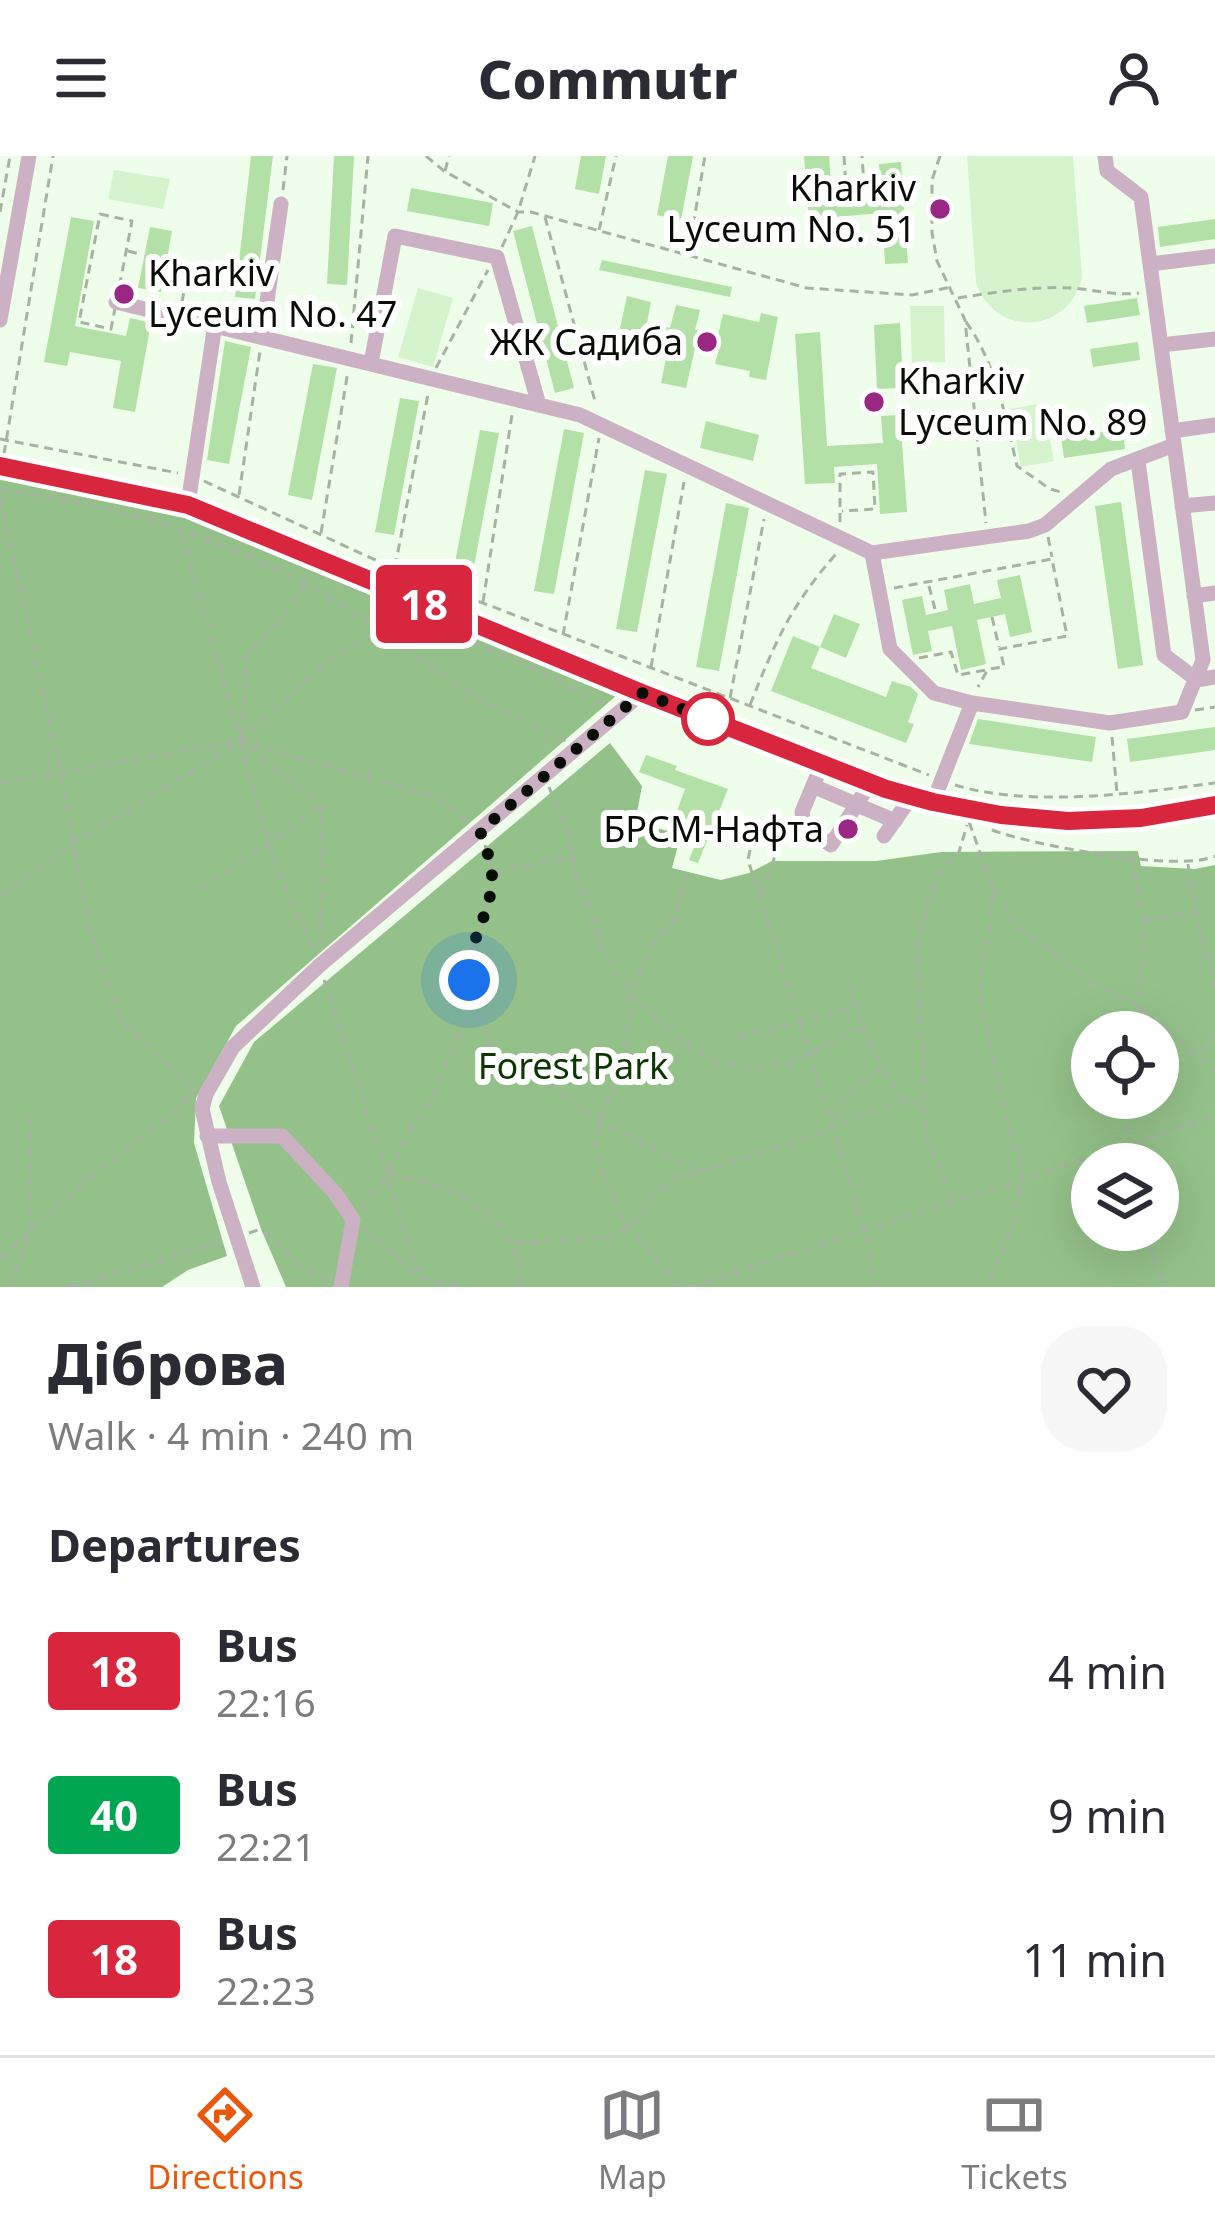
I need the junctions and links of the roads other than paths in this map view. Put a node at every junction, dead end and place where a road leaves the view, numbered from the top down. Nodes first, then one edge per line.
1 (29, 156) edge
2 (1105, 156) edge
3 (281, 204) road end
4 (1215, 256) edge
5 (1150, 264) junction
6 (2, 301) edge
7 (116, 302) road end
8 (0, 320) edge
9 (215, 324) junction
10 (262, 336) junction
11 (1215, 338) edge
12 (1161, 345) junction
13 (371, 363) junction
14 (539, 405) junction
15 (1215, 424) edge
16 (1173, 438) junction
17 (1138, 461) junction
18 (0, 466) edge
19 (1215, 502) edge
20 (188, 505) junction
21 (1182, 506) junction
22 (872, 553) junction
23 (1215, 593) edge
24 (1194, 596) junction
25 (1215, 677) edge
26 (1197, 680) junction
27 (642, 693) junction
28 (972, 703) junction
29 (822, 764) junction
30 (870, 783) junction
31 (813, 786) junction
32 (912, 796) junction
33 (933, 802) junction
34 (857, 804) junction
35 (1215, 805) edge
36 (895, 821) junction
37 (884, 836) dead end
38 (207, 1136) junction
39 (341, 1286) edge
40 (253, 1287) edge

1 - 6 street
2 - 5 street
3 - 10 street
4 - 5 street
5 - 12 street
6 - 8 street
7 - 9 street
9 - 10 street
9 - 20 street
10 - 13 street
11 - 12 street
12 - 16 street
13 - 14 street
13 - 14 street
14 - 22 street
15 - 16 street
16 - 17 street
16 - 21 street
17 - 22 street
17 - 26 street
18 - 20 main road
19 - 21 street
20 - 27 main road
21 - 24 street
22 - 28 street
23 - 24 street
24 - 26 street
25 - 26 street
26 - 28 street
27 - 29 main road
27 - 38 street
28 - 33 street
29 - 30 main road
29 - 31 street
30 - 32 main road
30 - 34 street
31 - 34 street
31 - 34 street
32 - 33 main road
32 - 36 street
33 - 35 main road
34 - 36 street
36 - 37 street
38 - 39 street
38 - 40 street

